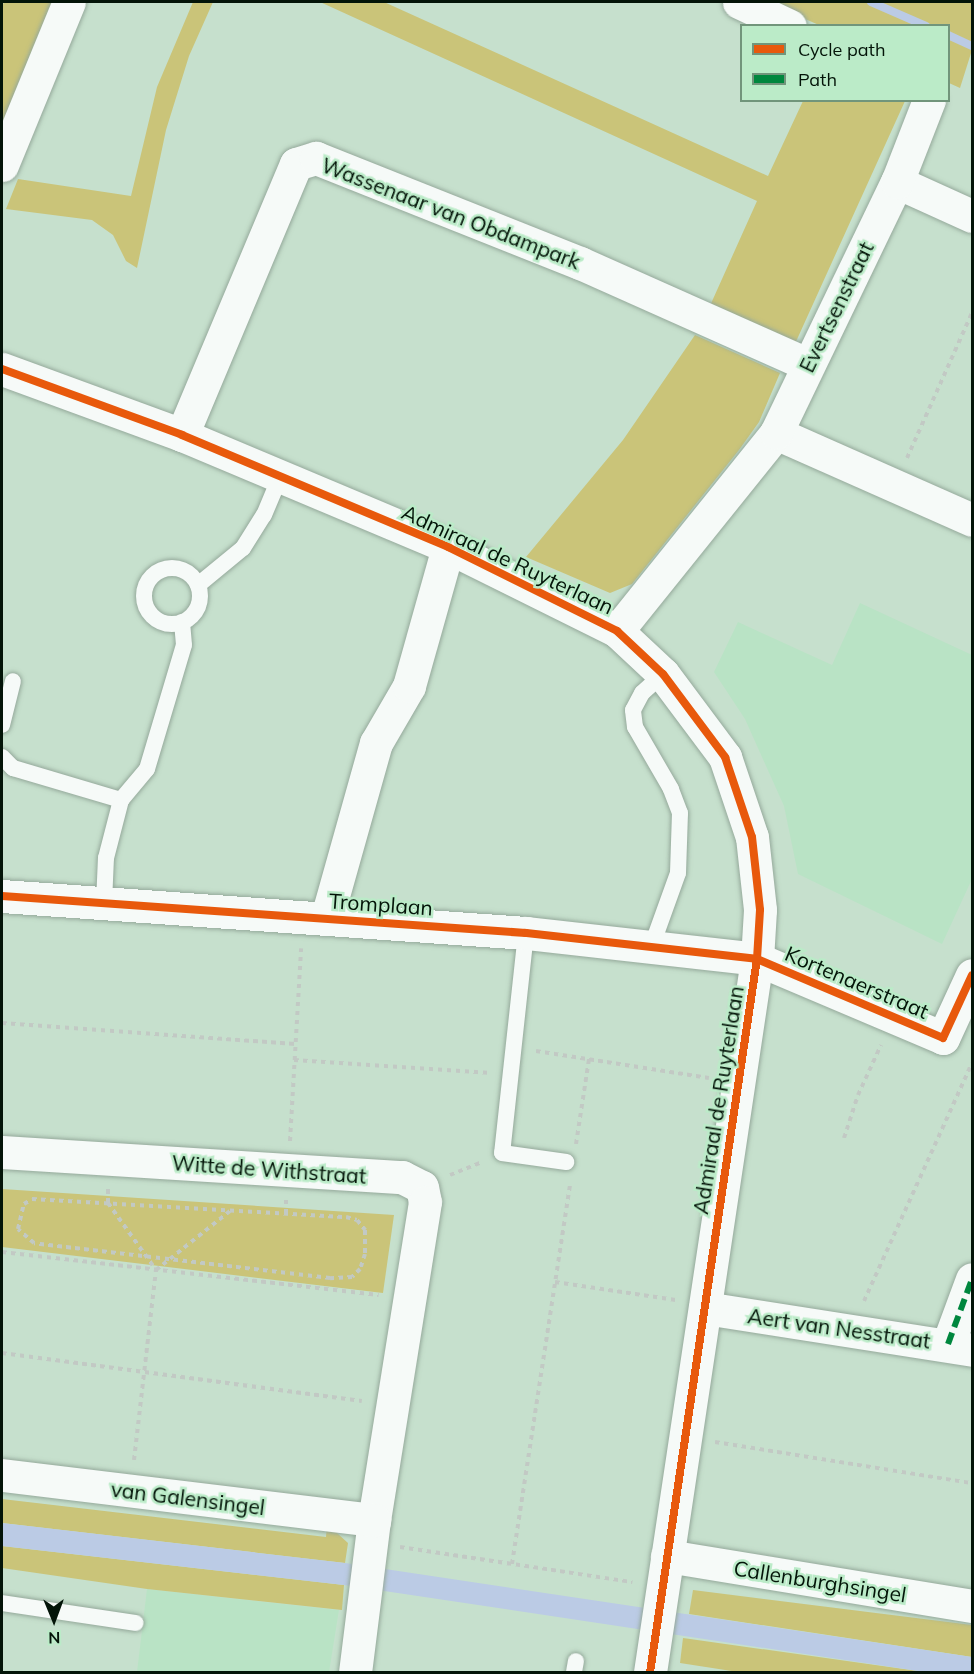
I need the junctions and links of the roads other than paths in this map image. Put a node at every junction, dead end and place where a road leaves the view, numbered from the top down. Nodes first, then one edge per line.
1 (69, 2) edge
2 (739, 2) edge
3 (786, 24) edge
4 (928, 102) edge
5 (2, 165) edge
6 (897, 182) junction
7 (972, 216) edge
8 (807, 364) junction
9 (2, 369) edge
10 (776, 433) junction
11 (182, 435) junction
12 (280, 477) junction
13 (972, 520) edge
14 (448, 547) junction
15 (198, 585) junction
16 (182, 622) junction
17 (617, 631) junction
18 (663, 674) junction
19 (13, 681) dead end
20 (2, 725) edge
21 (2, 757) edge
22 (121, 800) junction
23 (2, 896) edge
24 (104, 903) junction
25 (315, 916) junction
26 (526, 933) junction
27 (651, 948) junction
28 (758, 959) junction
29 (972, 975) edge
30 (2, 1152) edge
31 (571, 1163) road end
32 (972, 1279) edge
33 (705, 1307) junction
34 (960, 1347) edge
35 (2, 1475) edge
36 (371, 1554) junction
37 (667, 1556) junction
38 (2, 1603) edge
39 (972, 1606) edge
40 (136, 1623) dead end
41 (355, 1672) edge
42 (650, 1672) edge

1 - 5 street
2 - 3 street
4 - 6 street
6 - 7 street
6 - 8 street, Evertsenstraat
8 - 10 street, Evertsenstraat
8 - 11 street, Wassenaar van Obdampark
9 - 11 street, Admiraal de Ruyterlaan
10 - 13 street
10 - 17 street, Evertsenstraat
11 - 12 street, Admiraal de Ruyterlaan
12 - 14 street, Admiraal de Ruyterlaan
12 - 15 lane
14 - 17 street, Admiraal de Ruyterlaan
14 - 25 street
15 - 16 lane
15 - 16 lane
16 - 22 lane
17 - 18 street, Admiraal de Ruyterlaan
18 - 27 lane
18 - 28 street, Admiraal de Ruyterlaan
19 - 20 lane
21 - 22 lane
22 - 24 lane
23 - 24 street, Tromplaan
24 - 25 street, Tromplaan
25 - 26 street, Tromplaan
26 - 27 street, Tromplaan
26 - 31 lane
27 - 28 street, Tromplaan
28 - 29 street, Kortenaerstraat
28 - 33 street, Admiraal de Ruyterlaan
30 - 36 street, Witte de Withstraat
32 - 34 street
33 - 34 street, Aert van Nesstraat
33 - 37 street, Admiraal de Ruyterlaan
35 - 36 street, van Galensingel
36 - 41 street
37 - 39 street, Callenburghsingel
37 - 42 street, Admiraal de Ruyterlaan
38 - 40 lane

